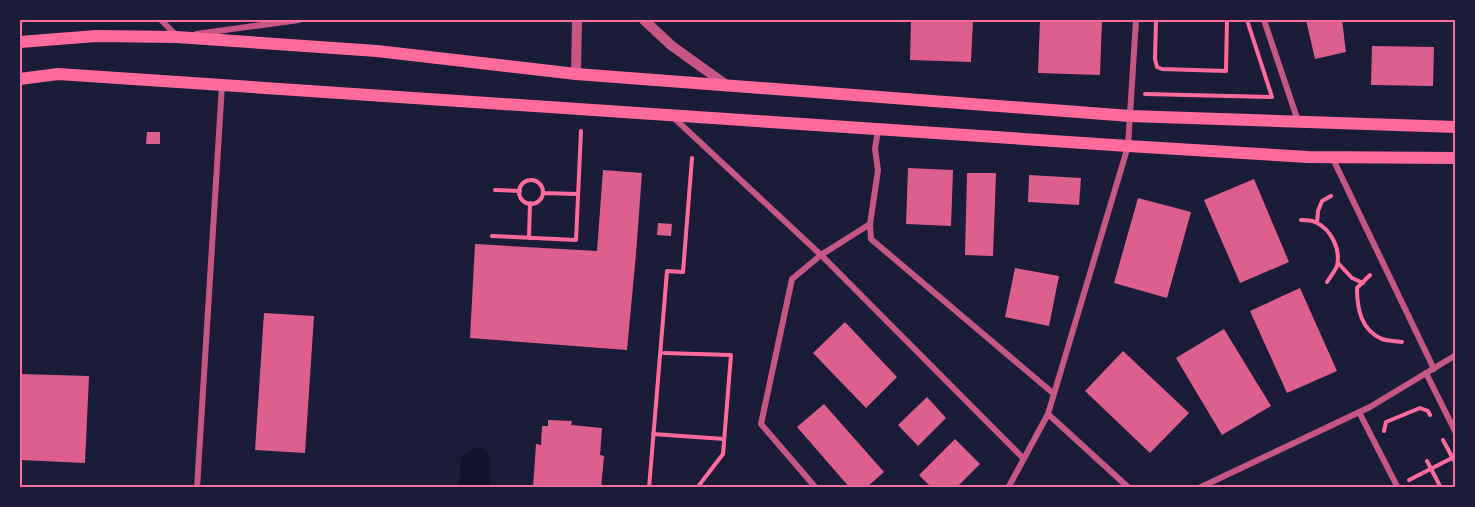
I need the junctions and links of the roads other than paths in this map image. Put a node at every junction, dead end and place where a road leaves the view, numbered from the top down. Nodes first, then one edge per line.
1 (161, 20) edge
2 (299, 20) edge
3 (577, 20) edge
4 (644, 20) edge
5 (1136, 20) edge
6 (1264, 20) edge
7 (177, 37) junction
8 (20, 42) edge
9 (576, 74) junction
10 (20, 79) edge
11 (222, 85) junction
12 (728, 86) junction
13 (671, 115) junction
14 (1130, 116) junction
15 (1299, 123) junction
16 (1455, 128) edge
17 (878, 129) junction
18 (1128, 146) junction
19 (1331, 156) junction
20 (1455, 158) edge
21 (870, 224) junction
22 (821, 255) junction
23 (1455, 355) edge
24 (1434, 369) junction
25 (1426, 373) junction
26 (1054, 394) junction
27 (1359, 412) junction
28 (1048, 414) junction
29 (1455, 433) edge
30 (1024, 459) junction
31 (197, 488) edge
32 (816, 488) edge
33 (1008, 488) edge
34 (1129, 488) edge
35 (1199, 488) edge
36 (1398, 488) edge

1 - 7 street
2 - 7 street
3 - 9 street
4 - 12 street
5 - 14 street
6 - 15 street
7 - 8 main road
7 - 9 main road
9 - 12 main road
10 - 11 main road
11 - 13 main road
11 - 31 street
12 - 14 main road
13 - 17 main road
13 - 22 street
14 - 15 main road
14 - 18 street
15 - 16 main road
17 - 18 main road
17 - 21 street
18 - 19 main road
18 - 26 street
19 - 20 main road
19 - 24 street
21 - 22 street
21 - 26 street
22 - 30 street
22 - 32 street
23 - 24 street
24 - 25 street
25 - 27 street
25 - 29 street
26 - 28 street
27 - 35 street
27 - 36 street
28 - 30 street
28 - 34 street
30 - 33 street

